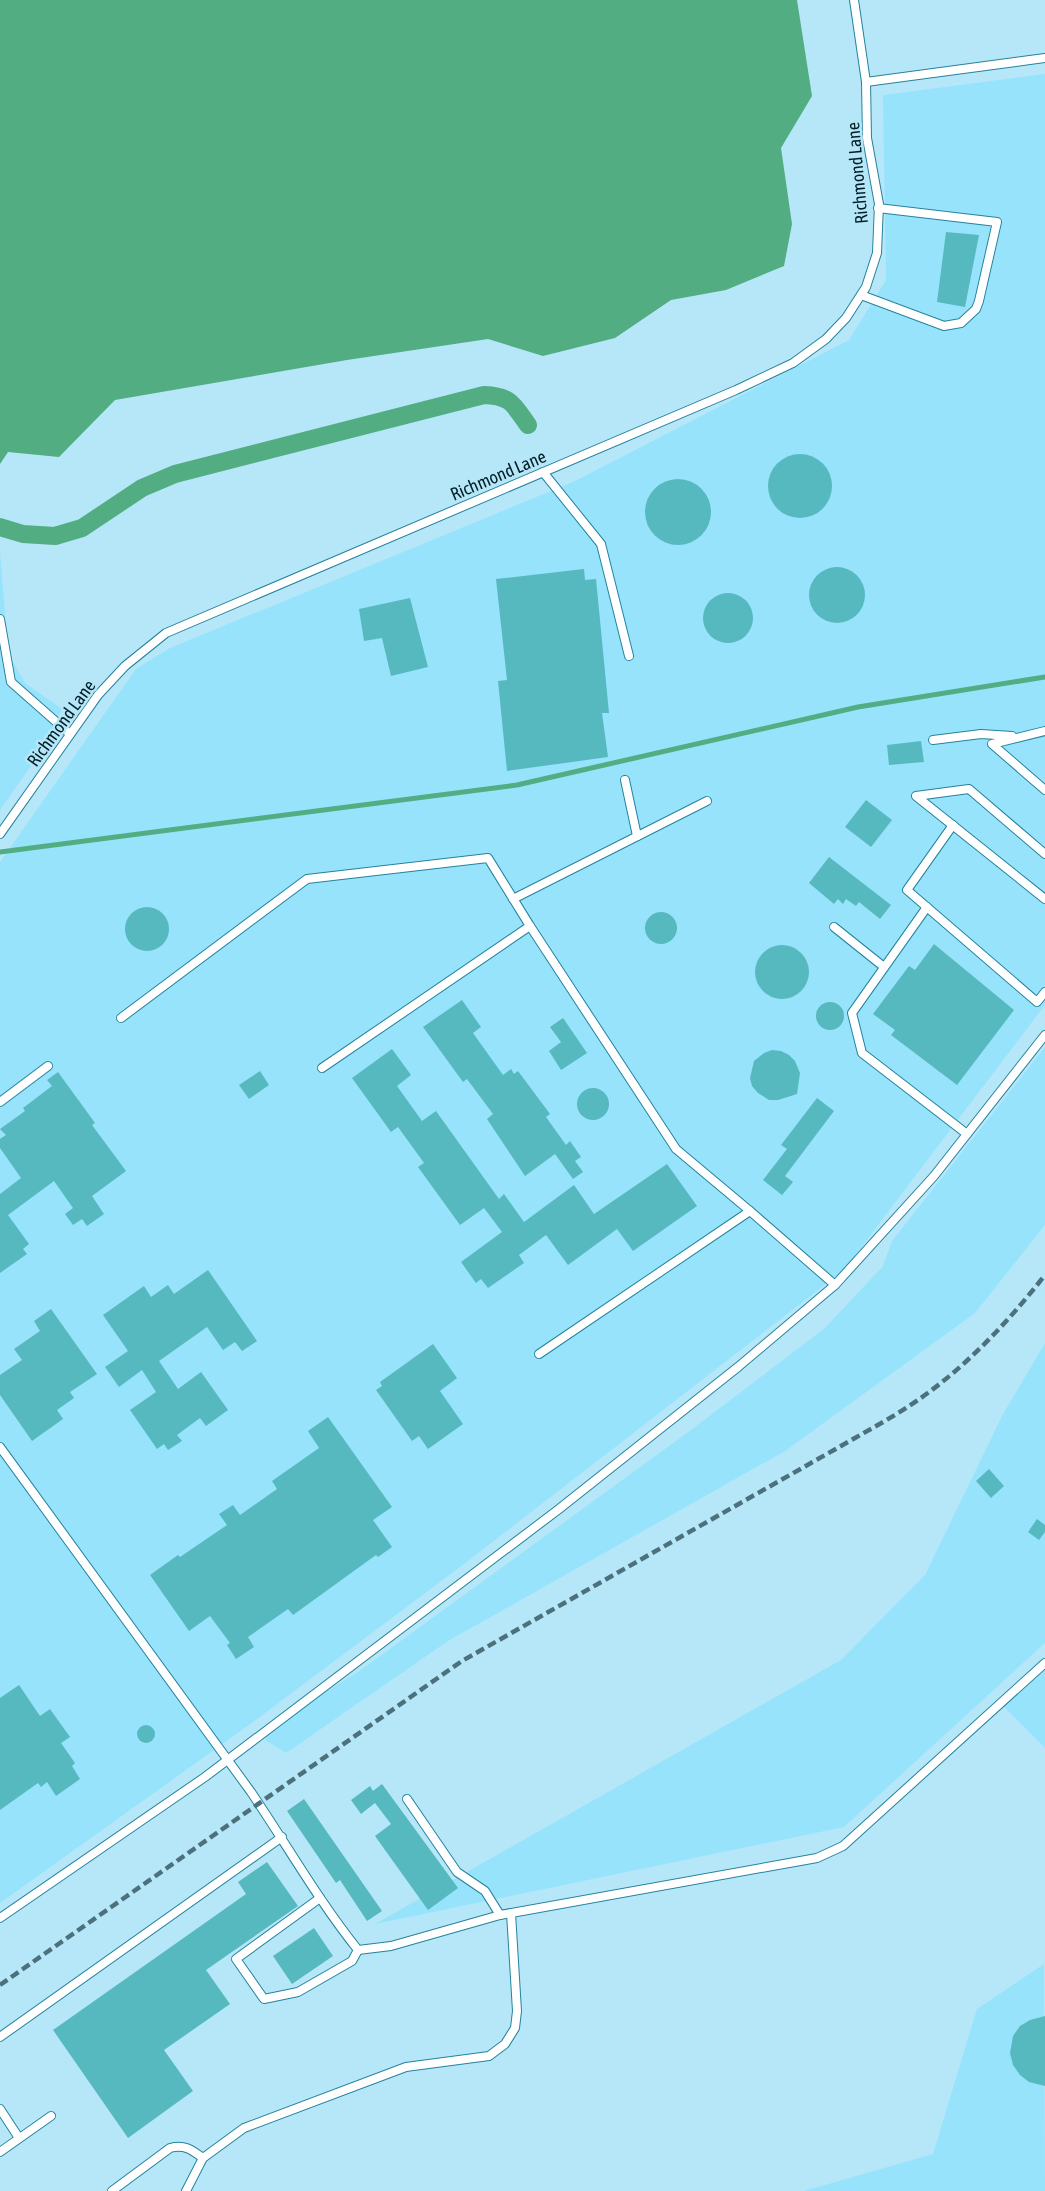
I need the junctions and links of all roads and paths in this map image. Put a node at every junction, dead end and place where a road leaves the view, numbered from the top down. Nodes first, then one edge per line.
1 (854, 0) edge
2 (1045, 58) edge
3 (866, 82) junction
4 (878, 208) junction
5 (861, 295) junction
6 (543, 472) junction
7 (0, 619) edge
8 (629, 656) dead end
9 (1045, 731) edge
10 (69, 736) junction
11 (1020, 737) junction
12 (933, 740) dead end
13 (625, 780) dead end
14 (1045, 790) edge
15 (707, 801) dead end
16 (953, 825) junction
17 (0, 834) edge
18 (637, 836) junction
19 (1045, 854) edge
20 (513, 898) junction
21 (1045, 899) edge
22 (927, 907) junction
23 (530, 926) junction
24 (834, 927) dead end
25 (884, 967) junction
26 (1045, 992) edge
27 (121, 1018) dead end
28 (1045, 1035) edge
29 (48, 1066) dead end
30 (322, 1068) dead end
31 (0, 1102) edge
32 (967, 1134) junction
33 (750, 1211) junction
34 (835, 1285) junction
35 (539, 1354) dead end
36 (0, 1447) edge
37 (1045, 1663) edge
38 (228, 1760) junction
39 (407, 1799) dead end
40 (282, 1837) junction
41 (320, 1898) junction
42 (511, 1913) junction
43 (500, 1915) junction
44 (0, 1918) edge
45 (358, 1950) junction
46 (0, 2037) edge
47 (0, 2109) edge
48 (51, 2116) dead end
49 (19, 2138) junction
50 (0, 2152) edge
51 (203, 2158) junction
52 (112, 2191) edge
53 (186, 2191) edge

1 - 3 lane, Richmond Lane
2 - 3 lane
3 - 4 lane, Richmond Lane
4 - 5 lane, Richmond Lane
4 - 5 lane
5 - 6 lane, Richmond Lane
6 - 8 lane
6 - 10 lane, Richmond Lane
7 - 10 lane
9 - 11 lane
10 - 17 lane, Richmond Lane
11 - 12 lane
11 - 14 lane
13 - 18 lane
15 - 18 lane
16 - 19 lane
16 - 21 lane
16 - 22 lane
18 - 20 lane
20 - 23 lane
20 - 27 lane
22 - 25 lane
22 - 26 lane
23 - 30 lane
23 - 33 lane
24 - 25 lane
25 - 32 lane
28 - 32 lane
29 - 31 lane
32 - 34 lane
33 - 34 lane
33 - 35 lane
34 - 38 lane
36 - 38 lane
37 - 42 lane
38 - 40 lane
38 - 44 lane
39 - 43 lane
40 - 41 lane
40 - 46 lane
41 - 45 lane
41 - 45 lane
42 - 43 lane
42 - 51 lane
43 - 45 lane
47 - 49 lane
48 - 49 lane
49 - 50 lane
51 - 52 lane
51 - 53 lane

